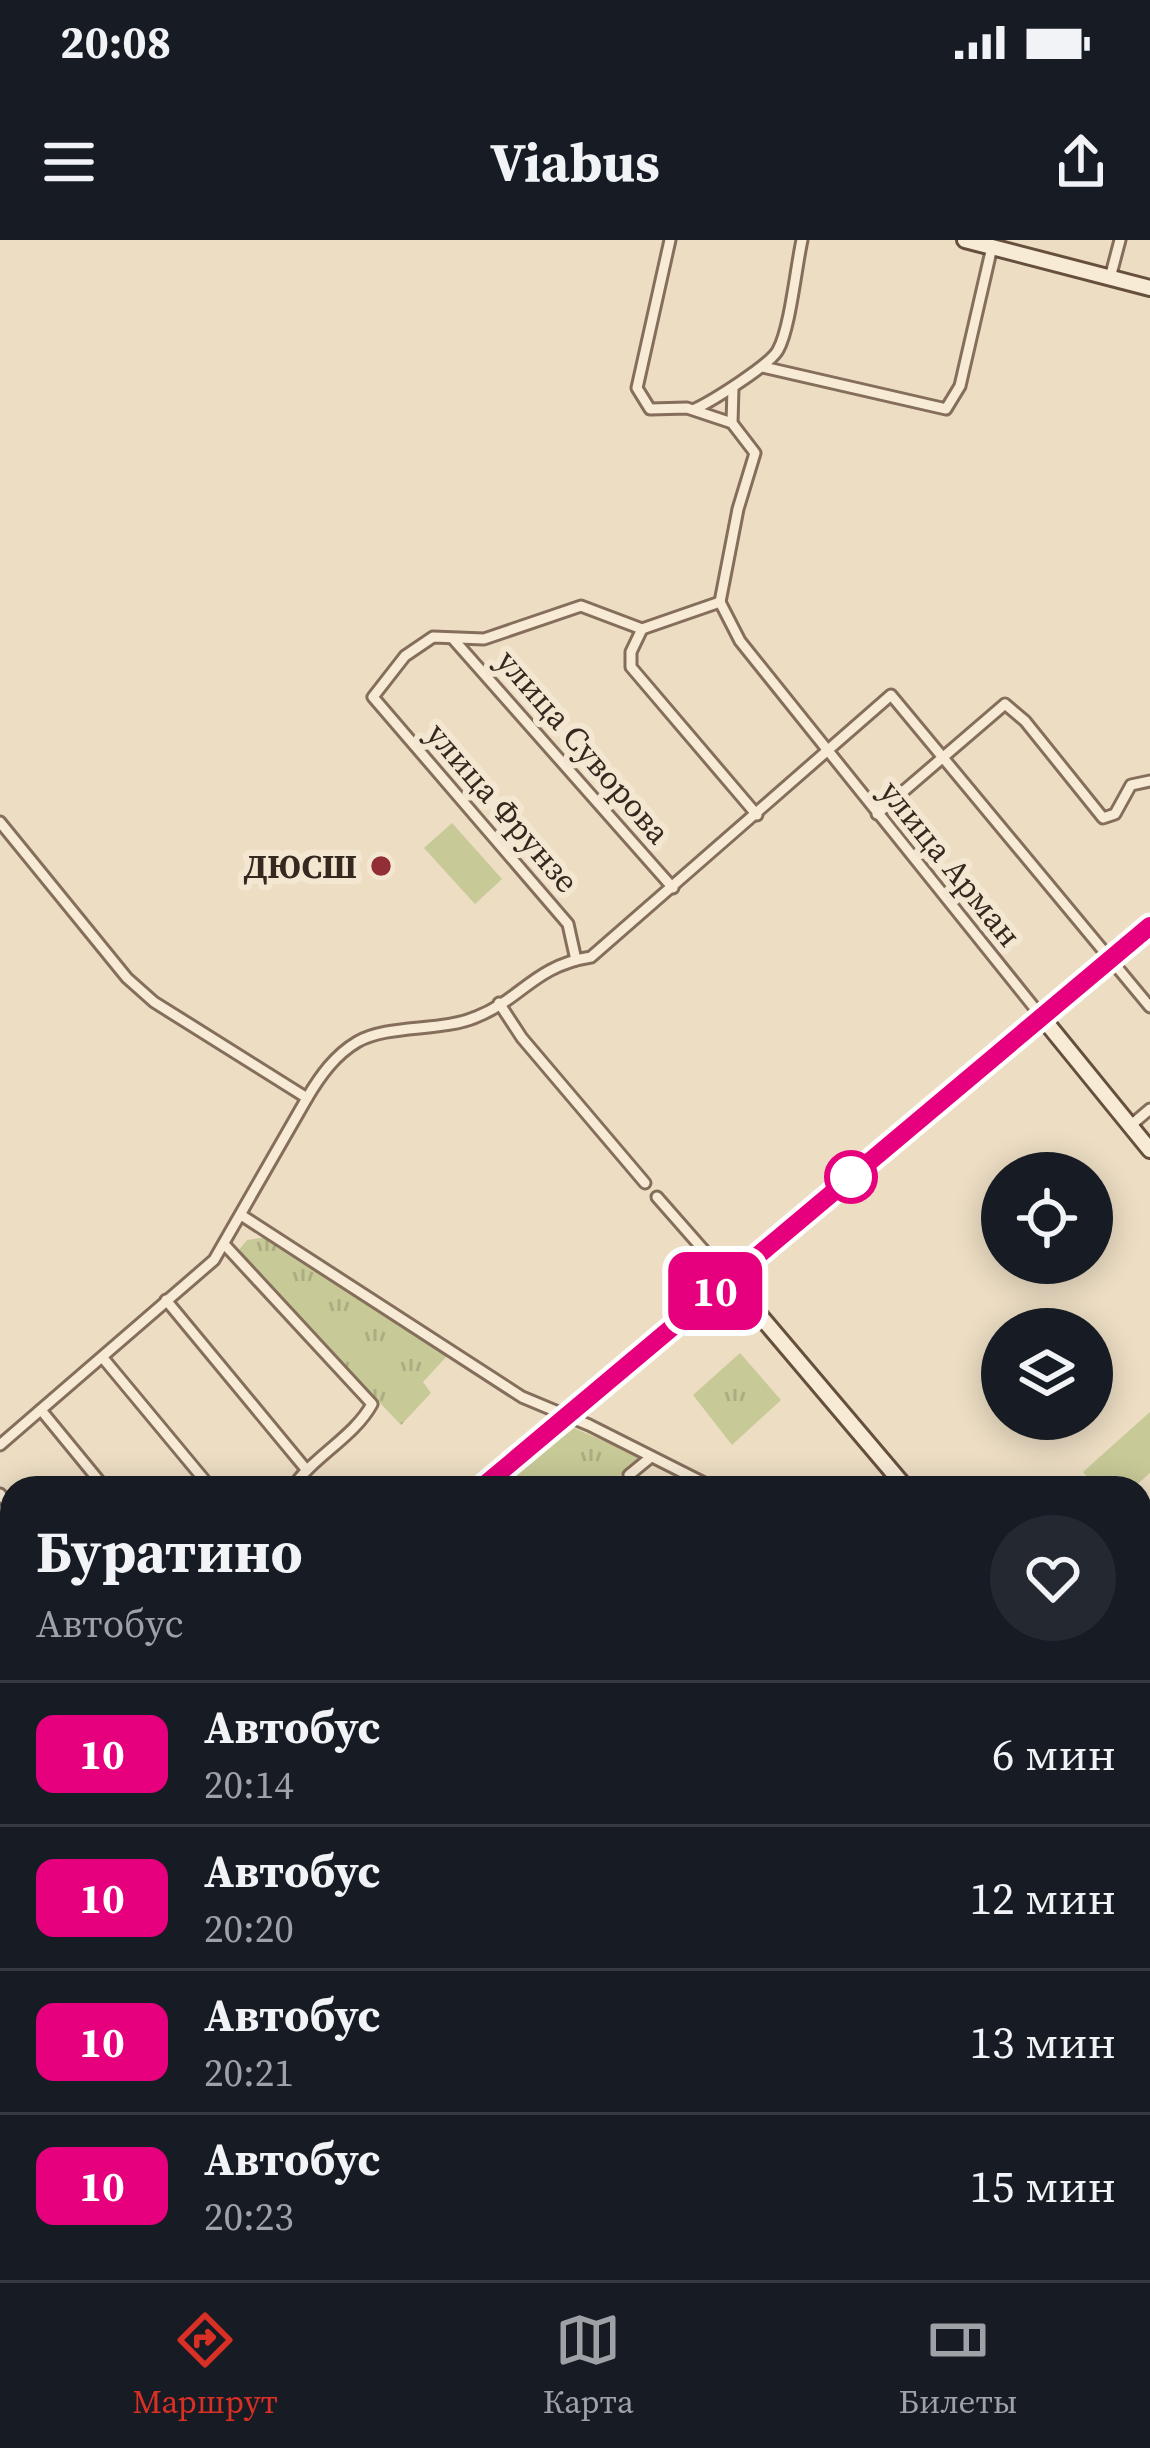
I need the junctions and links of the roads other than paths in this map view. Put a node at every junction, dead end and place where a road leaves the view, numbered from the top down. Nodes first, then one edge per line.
1 (670, 240) edge
2 (802, 240) edge
3 (965, 240) edge
4 (1120, 240) edge
5 (992, 247) junction
6 (1109, 278) junction
7 (1150, 287) edge
8 (764, 367) junction
9 (733, 388) junction
10 (694, 410) junction
11 (732, 423) junction
12 (720, 602) junction
13 (642, 629) junction
14 (454, 640) junction
15 (827, 752) junction
16 (944, 759) junction
17 (1150, 781) edge
18 (877, 814) junction
19 (757, 815) junction
20 (0, 822) edge
21 (673, 888) junction
22 (1150, 926) edge
23 (576, 959) junction
24 (1111, 959) junction
25 (499, 1004) junction
26 (1150, 1007) edge
27 (1041, 1016) junction
28 (307, 1098) junction
29 (1150, 1109) edge
30 (1130, 1126) junction
31 (1150, 1150) edge
32 (645, 1183) dead end
33 (657, 1197) dead end
34 (241, 1215) junction
35 (224, 1244) junction
36 (729, 1279) junction
37 (166, 1300) junction
38 (103, 1358) junction
39 (41, 1410) junction
40 (568, 1417) junction
41 (0, 1445) edge
42 (652, 1457) junction
43 (305, 1468) junction
44 (96, 1476) edge
45 (201, 1476) edge
46 (300, 1476) edge
47 (496, 1476) edge
48 (629, 1476) edge
49 (690, 1476) edge
50 (896, 1476) edge

1 - 10 street
2 - 8 street
3 - 5 main road
4 - 6 street
5 - 6 main road
5 - 8 street
6 - 7 main road
8 - 9 street
9 - 10 street
9 - 11 street
10 - 11 street
11 - 12 street
12 - 13 street
12 - 15 street, улица Арман
13 - 14 street
13 - 19 street
14 - 21 street, улица Суворова
14 - 23 street, улица Фрунзе
15 - 16 street
15 - 18 street, улица Арман
15 - 19 street
16 - 17 street
16 - 18 street
16 - 24 street
18 - 27 street, улица Арман
19 - 21 street
20 - 28 street
21 - 23 street
22 - 24 main road
23 - 25 street
24 - 26 street
24 - 27 main road
25 - 28 street
25 - 32 street
27 - 30 main road, улица Арман
27 - 36 main road
28 - 34 street
29 - 30 street
30 - 31 main road, улица Арман
33 - 36 street
34 - 35 street
34 - 40 street
35 - 37 street
35 - 43 street
36 - 40 main road
36 - 50 main road
37 - 38 street
37 - 43 street
38 - 39 street
38 - 45 street
39 - 41 street
39 - 44 street
40 - 42 street
40 - 47 main road
42 - 48 street
42 - 49 street
43 - 46 street

